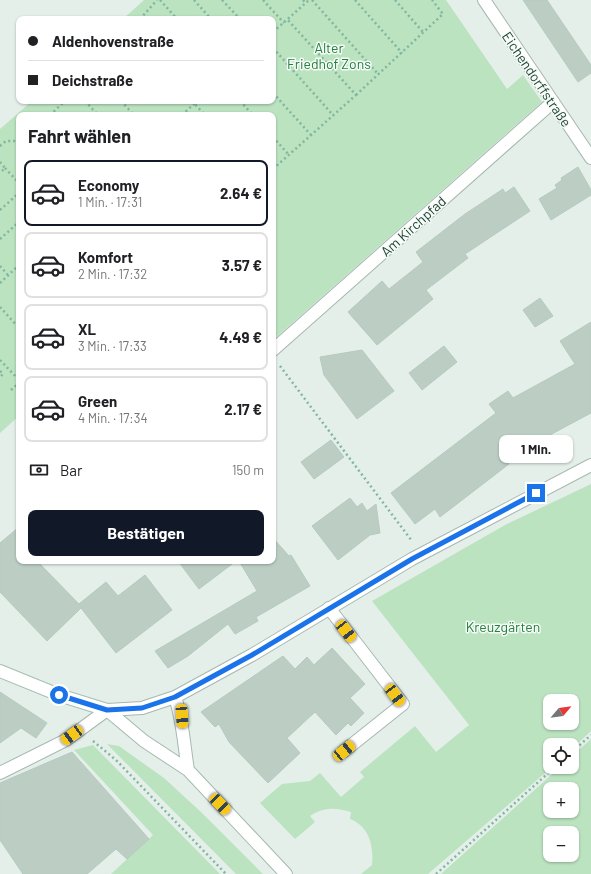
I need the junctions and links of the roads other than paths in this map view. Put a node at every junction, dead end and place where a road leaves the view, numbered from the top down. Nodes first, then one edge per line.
1 (484, 0) edge
2 (553, 102) junction
3 (591, 158) edge
4 (276, 347) edge
5 (591, 465) edge
6 (329, 608) junction
7 (0, 671) edge
8 (175, 697) junction
9 (107, 710) junction
10 (344, 751) dead end
11 (188, 770) junction
12 (0, 773) edge
13 (286, 874) edge

1 - 2 street, Eichendorffstraße
2 - 3 street, Eichendorffstraße
2 - 4 street, Am Kirchpfad
5 - 6 street
6 - 8 street
6 - 10 street
7 - 9 street
8 - 9 street
8 - 11 street
9 - 11 street
9 - 12 street
11 - 13 street

